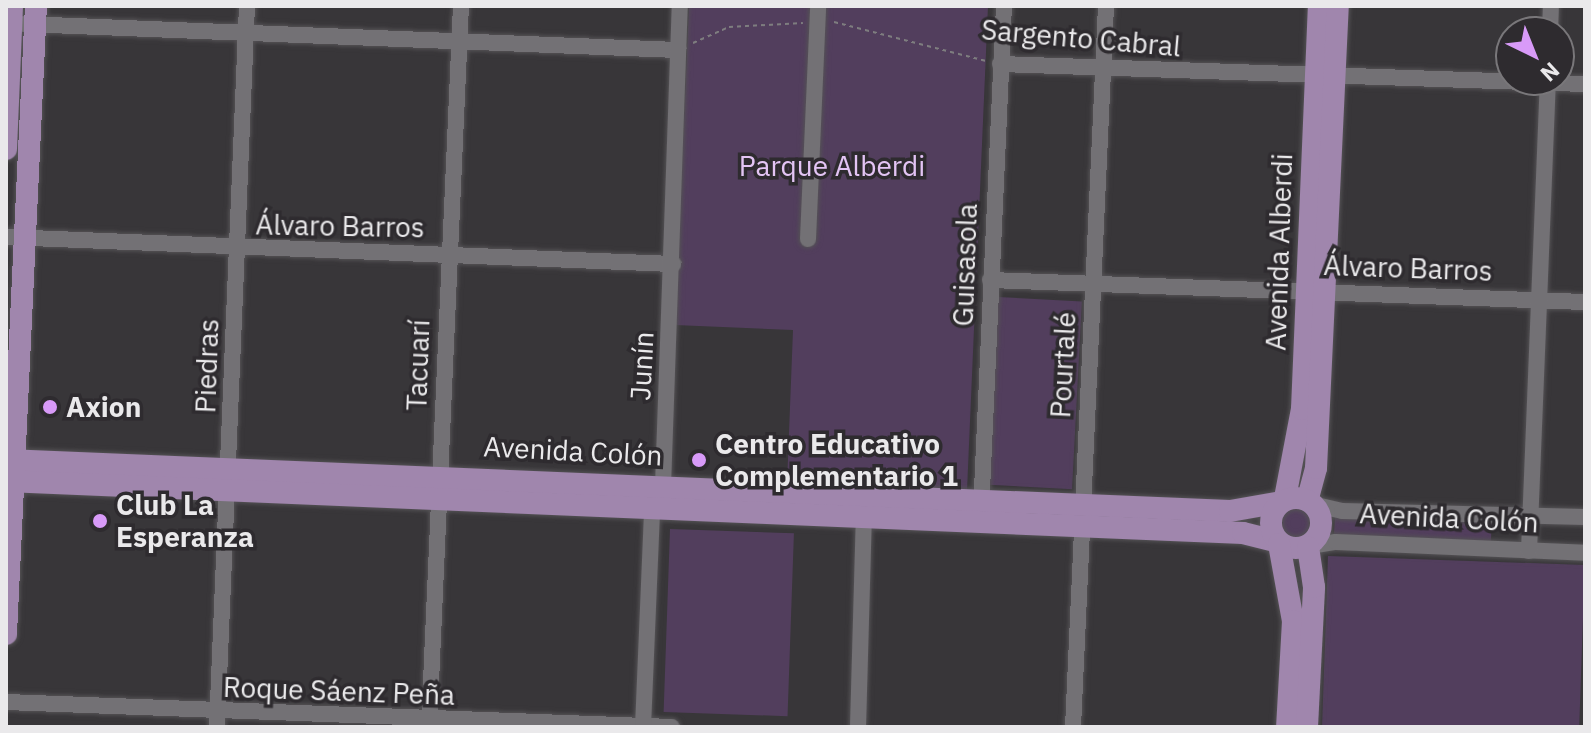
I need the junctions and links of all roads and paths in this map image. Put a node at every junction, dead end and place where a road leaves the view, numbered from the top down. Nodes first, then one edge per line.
1 (247, 6) edge
2 (461, 6) edge
3 (680, 6) edge
4 (1004, 6) edge
5 (1106, 6) edge
6 (1319, 6) edge
7 (1338, 6) edge
8 (818, 14) edge
9 (36, 16) edge
10 (10, 17) edge
11 (246, 33) junction
12 (460, 43) junction
13 (678, 50) junction
14 (1000, 64) junction
15 (1102, 70) junction
16 (1326, 77) junction
17 (1495, 80) edge
18 (1548, 96) edge
19 (6, 149) edge
20 (15, 238) edge
21 (808, 239) dead end
22 (236, 250) junction
23 (449, 255) junction
24 (673, 264) junction
25 (990, 280) junction
26 (1093, 284) junction
27 (1316, 291) junction
28 (1541, 300) junction
29 (1585, 302) edge
30 (10, 471) edge
31 (439, 475) junction
32 (229, 479) junction
33 (663, 486) junction
34 (864, 496) junction
35 (437, 499) junction
36 (1283, 500) junction
37 (1310, 501) junction
38 (982, 502) junction
39 (1081, 505) junction
40 (652, 511) junction
41 (1534, 514) junction
42 (1585, 517) edge
43 (864, 519) junction
44 (981, 526) junction
45 (1081, 530) junction
46 (1279, 543) junction
47 (1309, 546) junction
48 (1529, 551) junction
49 (1585, 553) edge
50 (6, 634) edge
51 (6, 702) edge
52 (217, 720) edge
53 (429, 723) edge
54 (643, 726) edge
55 (672, 727) edge
56 (858, 727) edge
57 (1073, 727) edge
58 (1287, 727) edge
59 (1307, 727) edge

1 - 11 street, Piedras
2 - 12 street, Tacuarí
3 - 13 street, Junín
4 - 14 street, Guisasola
5 - 15 street, Pourtalé
6 - 16 main road, Avenida Alberdi
7 - 16 main road, Avenida Alberdi
8 - 13 path, Sargento Cabral
8 - 14 path, Sargento Cabral
8 - 21 street
9 - 10 street
9 - 11 street
9 - 20 main road
10 - 19 main road
11 - 12 street
11 - 22 street, Piedras
12 - 13 street
12 - 23 street, Tacuarí
13 - 24 street, Junín
14 - 15 street, Sargento Cabral
14 - 25 street, Guisasola
15 - 16 street, Sargento Cabral
15 - 26 street, Pourtalé
16 - 17 street, Sargento Cabral
16 - 27 main road, Avenida Alberdi
18 - 28 street
20 - 22 street, Álvaro Barros
20 - 30 main road
22 - 23 street, Álvaro Barros
22 - 32 street, Piedras
23 - 24 street, Álvaro Barros
23 - 31 street, Tacuarí
24 - 33 street, Junín
25 - 26 street, Álvaro Barros
25 - 38 street, Guisasola
26 - 27 street, Álvaro Barros
26 - 39 street, Pourtalé
27 - 28 street, Álvaro Barros
27 - 36 main road, Avenida Alberdi
27 - 37 main road, Avenida Alberdi
28 - 29 street, Álvaro Barros
28 - 41 street
30 - 32 main road, Avenida Colón
30 - 50 main road
31 - 32 main road, Avenida Colón
31 - 33 main road, Avenida Colón
31 - 35 street, Tacuarí
32 - 35 main road, Avenida Colón
32 - 52 street, Piedras
33 - 34 main road, Avenida Colón
33 - 40 street, Junín
34 - 38 main road, Avenida Colón
34 - 43 street
35 - 40 main road, Avenida Colón
35 - 53 street, Tacuarí
36 - 37 main road, Avenida Colón
36 - 39 main road, Avenida Colón
36 - 46 main road, Avenida Alberdi
37 - 41 street, Avenida Colón
37 - 47 main road, Avenida Alberdi
38 - 39 main road, Avenida Colón
38 - 44 street, Guisasola
39 - 45 street, Pourtalé
40 - 43 main road, Avenida Colón
40 - 54 street, Junín
41 - 42 street, Avenida Colón
41 - 48 street
43 - 44 main road, Avenida Colón
43 - 56 street
44 - 45 main road, Avenida Colón
45 - 46 main road, Avenida Colón
45 - 57 street, Pourtalé
46 - 47 main road, Avenida Colón
46 - 58 main road
47 - 48 street, Avenida Colón
47 - 59 main road
48 - 49 street, Avenida Colón
51 - 52 street, Roque Sáenz Peña
52 - 53 street, Roque Sáenz Peña
53 - 54 street, Roque Sáenz Peña
54 - 55 street, Roque Sáenz Peña

